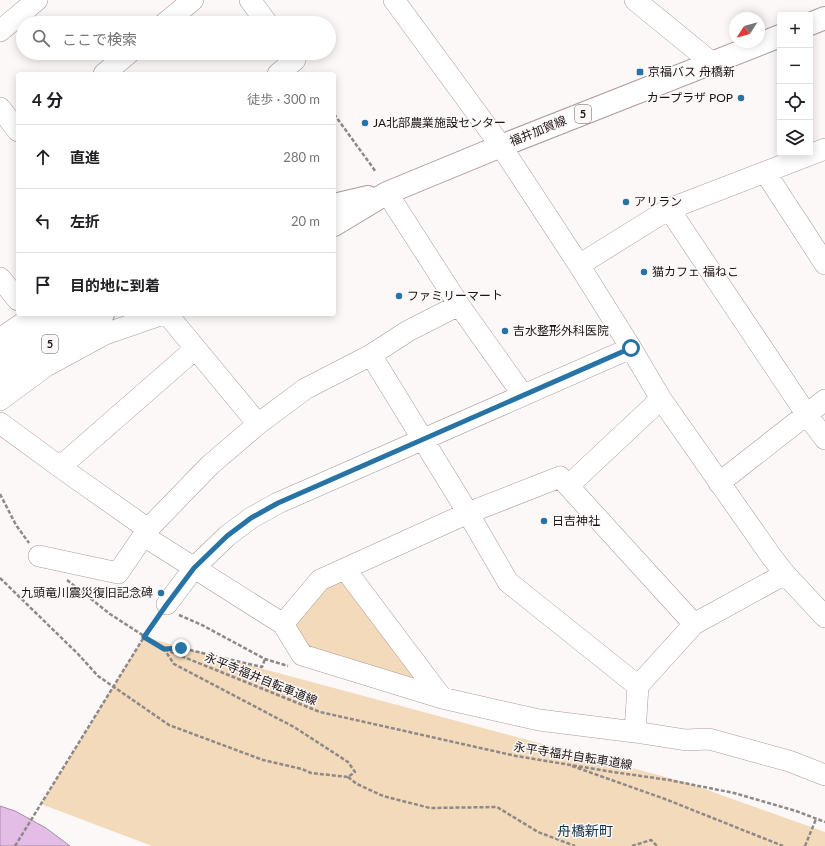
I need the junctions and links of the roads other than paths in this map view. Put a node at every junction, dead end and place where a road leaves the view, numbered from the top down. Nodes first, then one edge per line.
1 (37, 0) edge
2 (193, 0) edge
3 (250, 0) edge
4 (394, 0) edge
5 (635, 0) edge
6 (18, 16) edge
7 (174, 16) edge
8 (263, 16) edge
9 (16, 18) edge
10 (825, 18) edge
11 (813, 23) edge
12 (0, 31) edge
13 (777, 37) edge
14 (121, 60) edge
15 (295, 60) edge
16 (712, 63) junction
17 (106, 72) edge
18 (280, 72) edge
19 (0, 108) edge
20 (16, 128) edge
21 (500, 146) junction
22 (825, 149) edge
23 (765, 172) junction
24 (387, 193) junction
25 (336, 205) edge
26 (669, 209) junction
27 (336, 224) edge
28 (825, 264) edge
29 (579, 265) junction
30 (0, 278) edge
31 (16, 298) edge
32 (459, 306) junction
33 (31, 316) edge
34 (64, 316) edge
35 (99, 316) edge
36 (157, 316) edge
37 (169, 316) edge
38 (0, 339) edge
39 (631, 348) junction
40 (195, 349) junction
41 (371, 355) junction
42 (0, 359) edge
43 (0, 380) edge
44 (523, 395) junction
45 (661, 399) junction
46 (0, 400) edge
47 (825, 400) edge
48 (807, 415) junction
49 (0, 423) edge
50 (258, 424) junction
51 (422, 439) junction
52 (825, 439) edge
53 (60, 467) junction
54 (719, 483) junction
55 (568, 486) junction
56 (468, 513) junction
57 (146, 532) junction
58 (39, 556) dead end
59 (194, 568) junction
60 (345, 569) junction
61 (785, 574) junction
62 (173, 606) road end
63 (825, 616) edge
64 (283, 624) junction
65 (694, 624) junction
66 (638, 686) junction
67 (442, 698) junction
68 (635, 732) junction
69 (825, 775) edge

1 - 6 street
2 - 7 street
3 - 8 street
4 - 21 street
5 - 16 street
9 - 12 street
10 - 11 main road
13 - 16 main road, 福井加賀線 / 5
14 - 17 street
15 - 18 street
16 - 21 main road, 福井加賀線 / 5
19 - 20 street
21 - 24 main road, 福井加賀線 / 5
21 - 29 street
22 - 23 street
23 - 26 street
23 - 28 street
24 - 25 main road, 福井加賀線 / 5
24 - 27 main road, 福井加賀線 / 5
24 - 32 street
26 - 29 street
26 - 48 street
29 - 39 street
30 - 31 street
32 - 41 street
32 - 44 street
33 - 38 street
34 - 42 main road, 5
35 - 43 main road, 5
36 - 46 street
37 - 40 street
39 - 44 street
39 - 45 street
40 - 50 street
40 - 53 street
41 - 50 street
41 - 51 street
44 - 51 street
45 - 54 street
45 - 55 street
47 - 48 street
48 - 52 street
48 - 54 street
49 - 53 street
50 - 57 street
51 - 56 street
51 - 59 street
53 - 57 street
54 - 61 street
55 - 56 street
55 - 65 street
56 - 60 street
56 - 66 street
57 - 58 street
57 - 59 street
59 - 62 street
59 - 64 street
60 - 64 street
60 - 67 street
61 - 63 street
61 - 65 street
64 - 67 street
65 - 66 street
66 - 68 street
67 - 68 street
68 - 69 street

